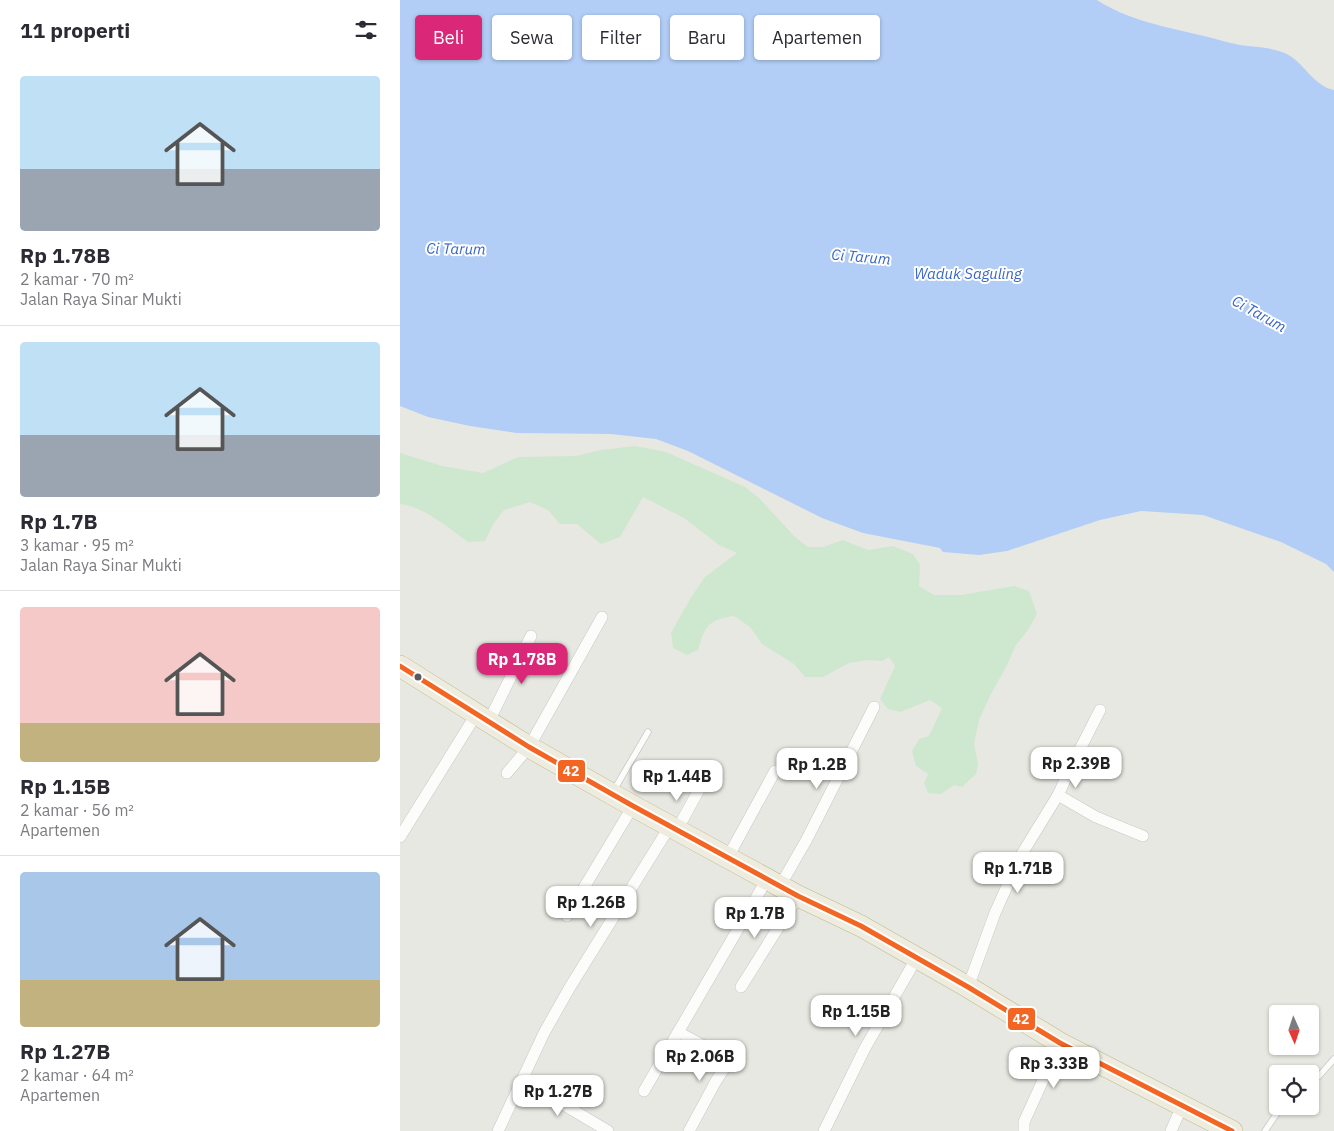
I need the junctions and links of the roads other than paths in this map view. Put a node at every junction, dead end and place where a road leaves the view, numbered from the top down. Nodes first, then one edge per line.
1 (602, 617) dead end
2 (531, 636) dead end
3 (400, 666) edge
4 (874, 707) dead end
5 (1100, 710) dead end
6 (483, 717) junction
7 (648, 732) dead end
8 (530, 747) junction
9 (775, 771) dead end
10 (506, 773) dead end
11 (700, 786) dead end
12 (612, 794) junction
13 (1058, 795) junction
14 (633, 806) junction
15 (674, 828) junction
16 (1143, 836) dead end
17 (400, 837) edge
18 (728, 857) junction
19 (782, 887) junction
20 (567, 916) dead end
21 (916, 959) junction
22 (741, 987) dead end
23 (968, 987) junction
24 (678, 1032) junction
25 (1060, 1043) junction
26 (736, 1048) dead end
27 (728, 1059) junction
28 (1334, 1059) edge
29 (1319, 1077) edge
30 (522, 1080) junction
31 (644, 1090) dead end
32 (1182, 1106) junction
33 (1276, 1115) edge
34 (498, 1131) edge
35 (608, 1131) edge
36 (689, 1131) edge
37 (824, 1131) edge
38 (1024, 1131) edge
39 (1171, 1131) edge
40 (1232, 1131) edge
41 (1265, 1131) edge

1 - 8 street
2 - 6 street
3 - 6 highway
4 - 19 street
5 - 13 street
6 - 8 highway
6 - 17 street
7 - 12 lane
8 - 10 street
8 - 12 highway
9 - 18 street
11 - 15 street
12 - 14 highway
13 - 16 street
13 - 23 street
14 - 15 highway
14 - 20 street
15 - 18 highway
15 - 30 street
18 - 19 highway
19 - 21 highway
19 - 22 street
19 - 24 street
21 - 23 highway
21 - 37 street
23 - 25 highway
24 - 27 street
24 - 31 street
25 - 32 highway
25 - 38 street
26 - 27 street
27 - 36 street
28 - 29 lane
30 - 34 street
30 - 35 street
32 - 39 street
32 - 40 highway
33 - 41 lane

